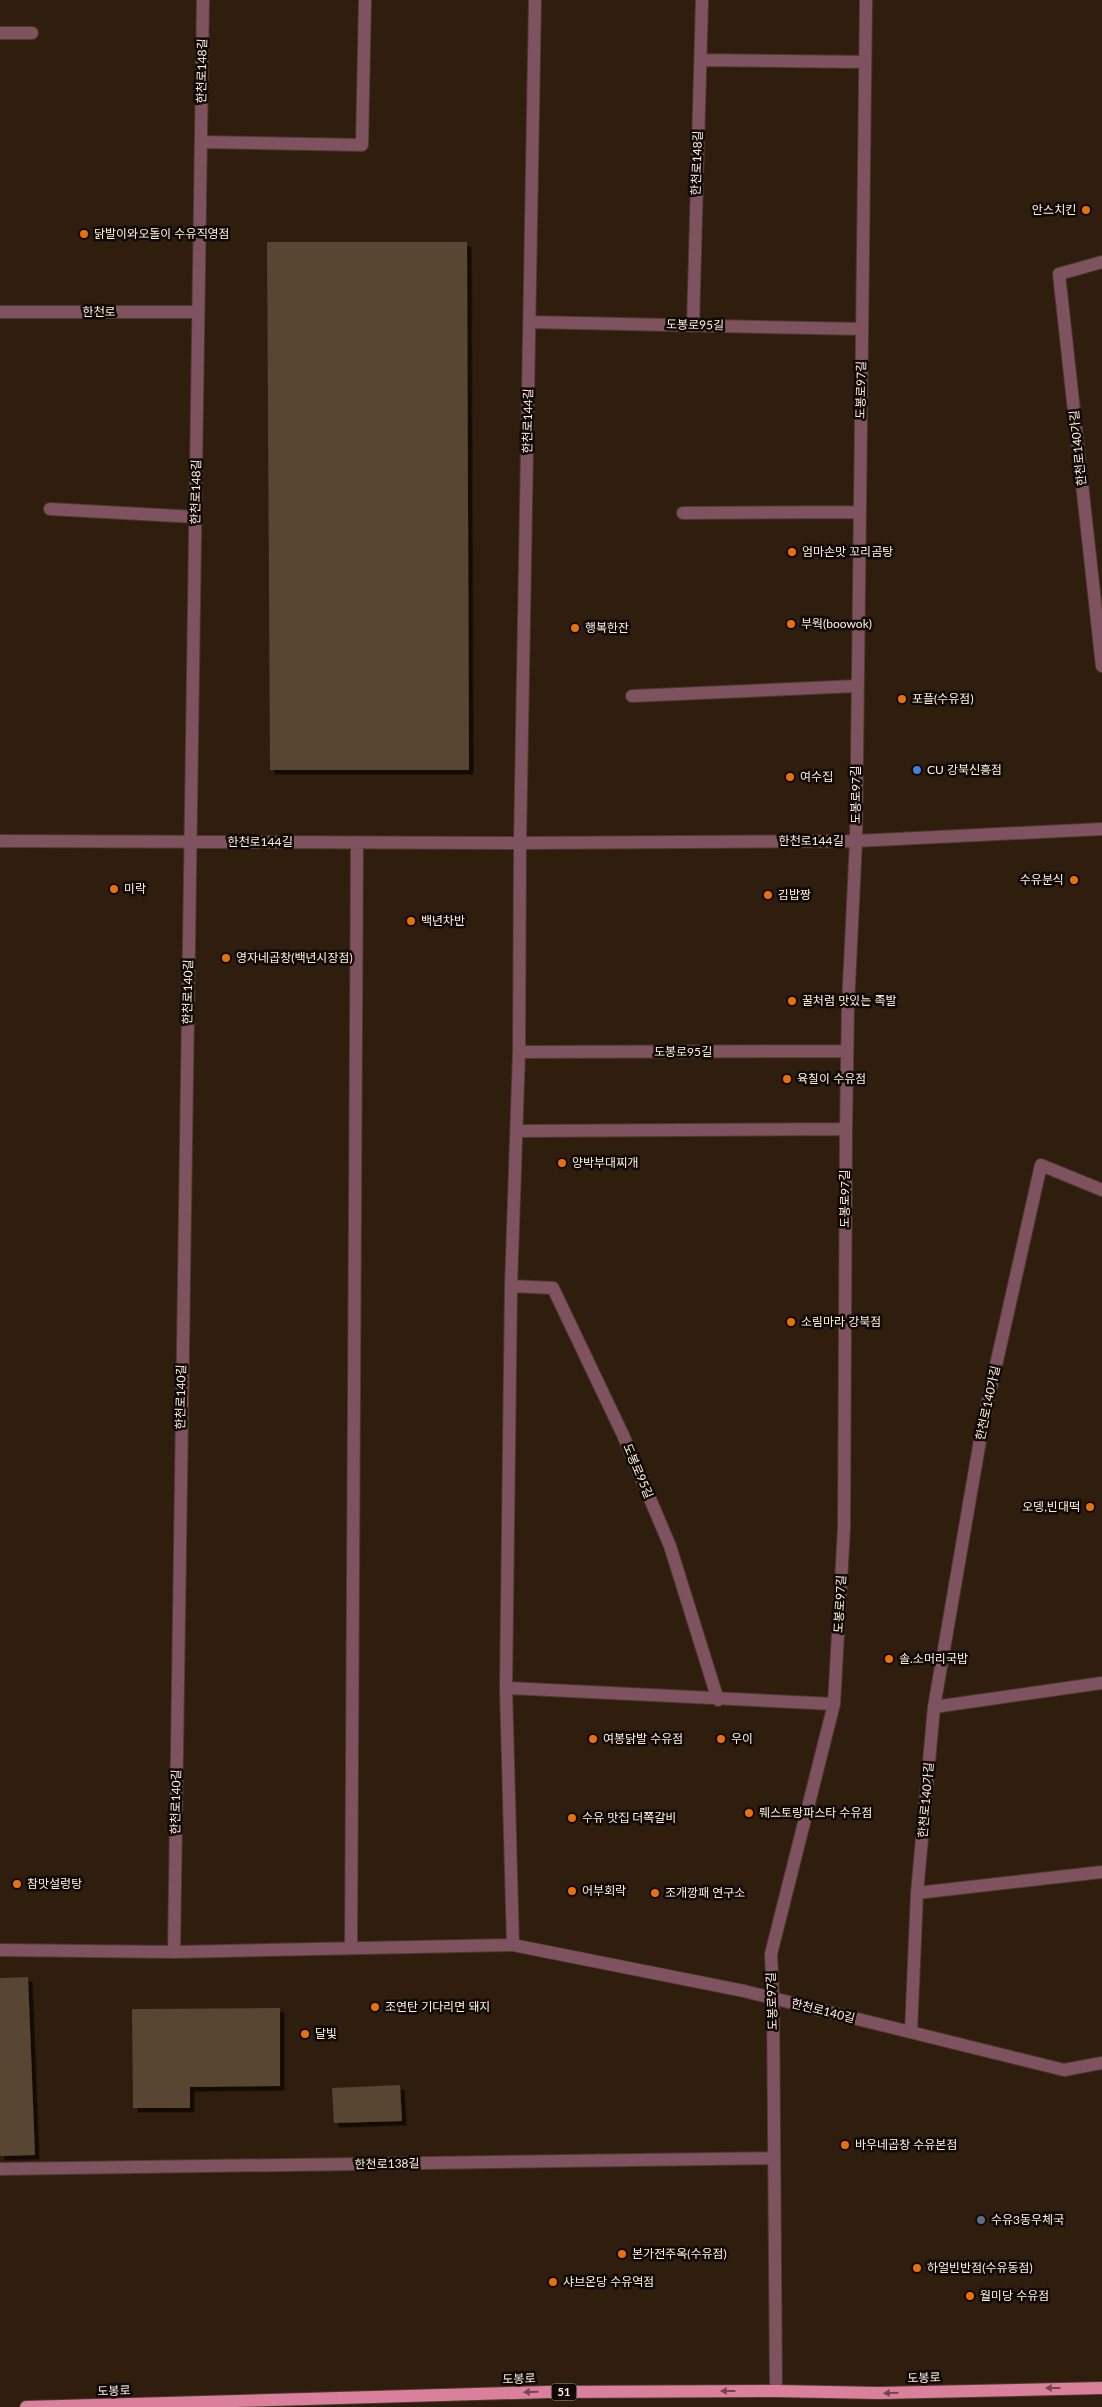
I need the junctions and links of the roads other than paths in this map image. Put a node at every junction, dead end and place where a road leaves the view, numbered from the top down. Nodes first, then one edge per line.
1 (203, 0) edge
2 (365, 0) edge
3 (535, 0) edge
4 (702, 0) edge
5 (866, 0) edge
6 (0, 33) edge
7 (32, 33) dead end
8 (700, 60) junction
9 (866, 62) junction
10 (201, 142) junction
11 (1102, 262) edge
12 (0, 312) edge
13 (198, 312) junction
14 (529, 322) junction
15 (693, 325) junction
16 (862, 329) junction
17 (50, 509) dead end
18 (858, 512) junction
19 (683, 513) dead end
20 (196, 516) junction
21 (1102, 666) edge
22 (857, 686) junction
23 (632, 696) dead end
24 (1102, 829) edge
25 (0, 841) edge
26 (856, 841) junction
27 (191, 842) junction
28 (357, 843) junction
29 (520, 843) junction
30 (848, 1051) junction
31 (519, 1052) junction
32 (846, 1130) junction
33 (517, 1131) junction
34 (1102, 1190) edge
35 (511, 1286) junction
36 (1102, 1684) edge
37 (506, 1688) junction
38 (718, 1700) junction
39 (834, 1704) junction
40 (934, 1707) junction
41 (1102, 1872) edge
42 (917, 1893) junction
43 (514, 1945) junction
44 (351, 1948) junction
45 (0, 1950) edge
46 (174, 1952) junction
47 (773, 1999) junction
48 (912, 2032) junction
49 (1102, 2063) edge
50 (774, 2158) junction
51 (0, 2169) edge
52 (1102, 2388) edge
53 (776, 2390) junction
54 (26, 2407) edge

1 - 10 street, 한천로148길
2 - 10 street
3 - 14 street, 한천로144길
4 - 8 street, 한천로148길
5 - 9 street, 도봉로97길
6 - 7 street
8 - 9 street
8 - 15 street, 한천로148길
9 - 16 street, 도봉로97길
10 - 13 street, 한천로148길
11 - 21 street, 한천로140가길
12 - 13 street, 한천로
13 - 20 street, 한천로148길
14 - 15 street, 도봉로95길
14 - 29 street, 한천로144길
15 - 16 street, 도봉로95길
16 - 18 street, 도봉로97길
17 - 20 street
18 - 19 street
18 - 22 street, 도봉로97길
20 - 27 street, 한천로148길
22 - 23 street
22 - 26 street, 도봉로97길
24 - 26 street, 한천로144길
25 - 27 street, 한천로144길
26 - 29 street, 한천로144길
26 - 30 street, 도봉로97길
27 - 28 street, 한천로144길
27 - 46 street, 한천로140길
28 - 29 street, 한천로144길
28 - 44 street
29 - 31 street
30 - 31 street, 도봉로95길
30 - 32 street, 도봉로97길
31 - 33 street
32 - 33 street
32 - 39 street, 도봉로97길
33 - 35 street
34 - 40 street, 한천로140가길
35 - 37 street
35 - 38 street, 도봉로95길
36 - 40 street
37 - 38 street
37 - 43 street
38 - 39 street
39 - 47 street, 도봉로97길
40 - 42 street, 한천로140가길
41 - 42 street
42 - 48 street, 한천로140가길
43 - 44 street, 한천로140길
43 - 47 street, 한천로140길
44 - 46 street, 한천로140길
45 - 46 street, 한천로140길
47 - 48 street, 한천로140길
47 - 50 street, 도봉로97길
48 - 49 street, 한천로140길
50 - 51 street, 한천로138길
50 - 53 street, 도봉로97길
52 -> 53 main road, 도봉로 / 51
53 -> 54 main road, 도봉로 / 51

